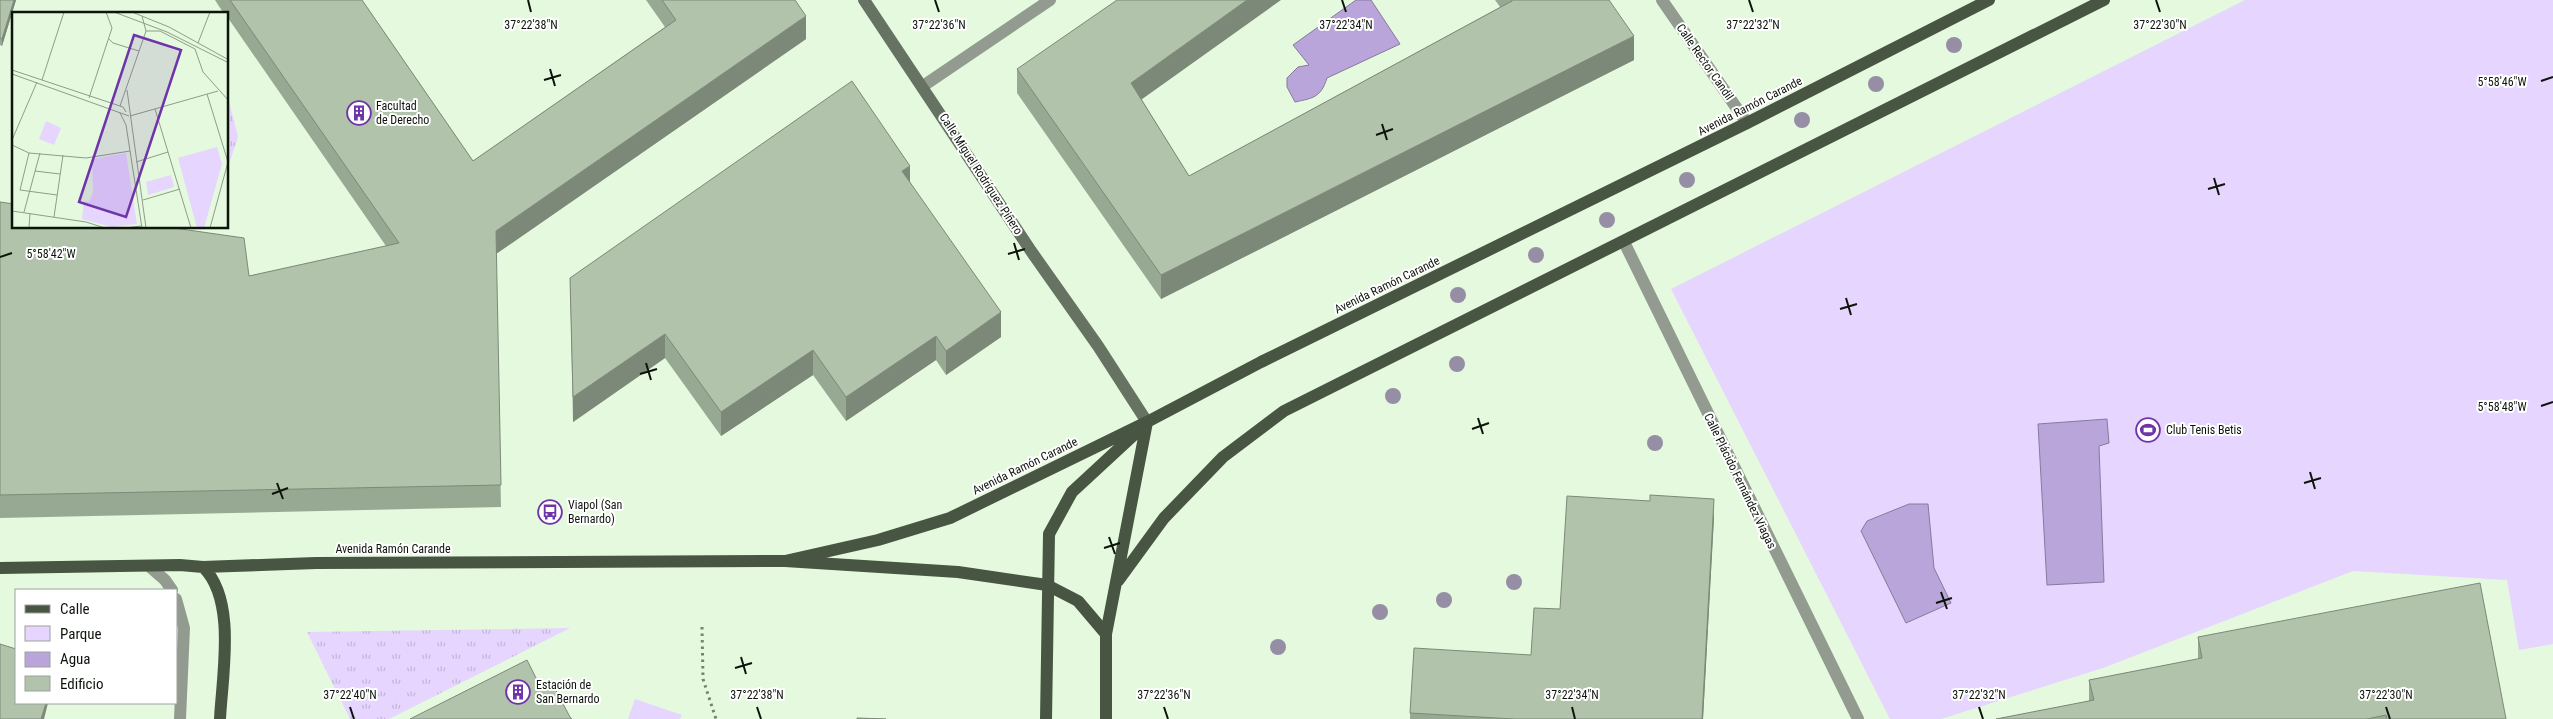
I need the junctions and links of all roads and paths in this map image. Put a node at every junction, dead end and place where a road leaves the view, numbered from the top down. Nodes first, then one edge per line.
1 (864, 0) edge
2 (1050, 0) edge
3 (1662, 0) edge
4 (1989, 0) edge
5 (2104, 0) edge
6 (923, 86) junction
7 (1747, 123) junction
8 (1624, 242) junction
9 (1147, 422) junction
10 (786, 561) junction
11 (150, 566) junction
12 (203, 567) junction
13 (0, 568) edge
14 (1118, 581) junction
15 (1047, 585) junction
16 (171, 589) edge
17 (178, 606) edge
18 (702, 627) dead end
19 (1106, 634) junction
20 (180, 719) edge
21 (220, 719) edge
22 (716, 719) edge
23 (1046, 719) edge
24 (1106, 719) edge
25 (1858, 719) edge

1 - 6 street, Calle Miguel Rodríguez Piñero
2 - 6 street
3 - 7 street, Calle Rector Candil
4 - 7 main road, Avenida Ramón Carande
5 - 8 main road
6 - 9 street, Calle Miguel Rodríguez Piñero
7 - 9 main road, Avenida Ramón Carande
8 - 14 main road
8 - 25 street, Calle Plácido Fernández Viagas
9 - 10 main road, Avenida Ramón Carande
9 - 14 main road
9 - 15 main road
10 - 12 main road, Avenida Ramón Carande
10 - 15 main road, Avenida Ramón Carande
11 - 12 main road, Avenida Ramón Carande
11 - 13 main road, Avenida Ramón Carande
11 - 16 street
12 - 21 main road
14 - 19 main road
15 - 19 main road, Avenida Ramón Carande
15 - 23 main road
17 - 20 street
18 - 22 path
19 - 24 main road

